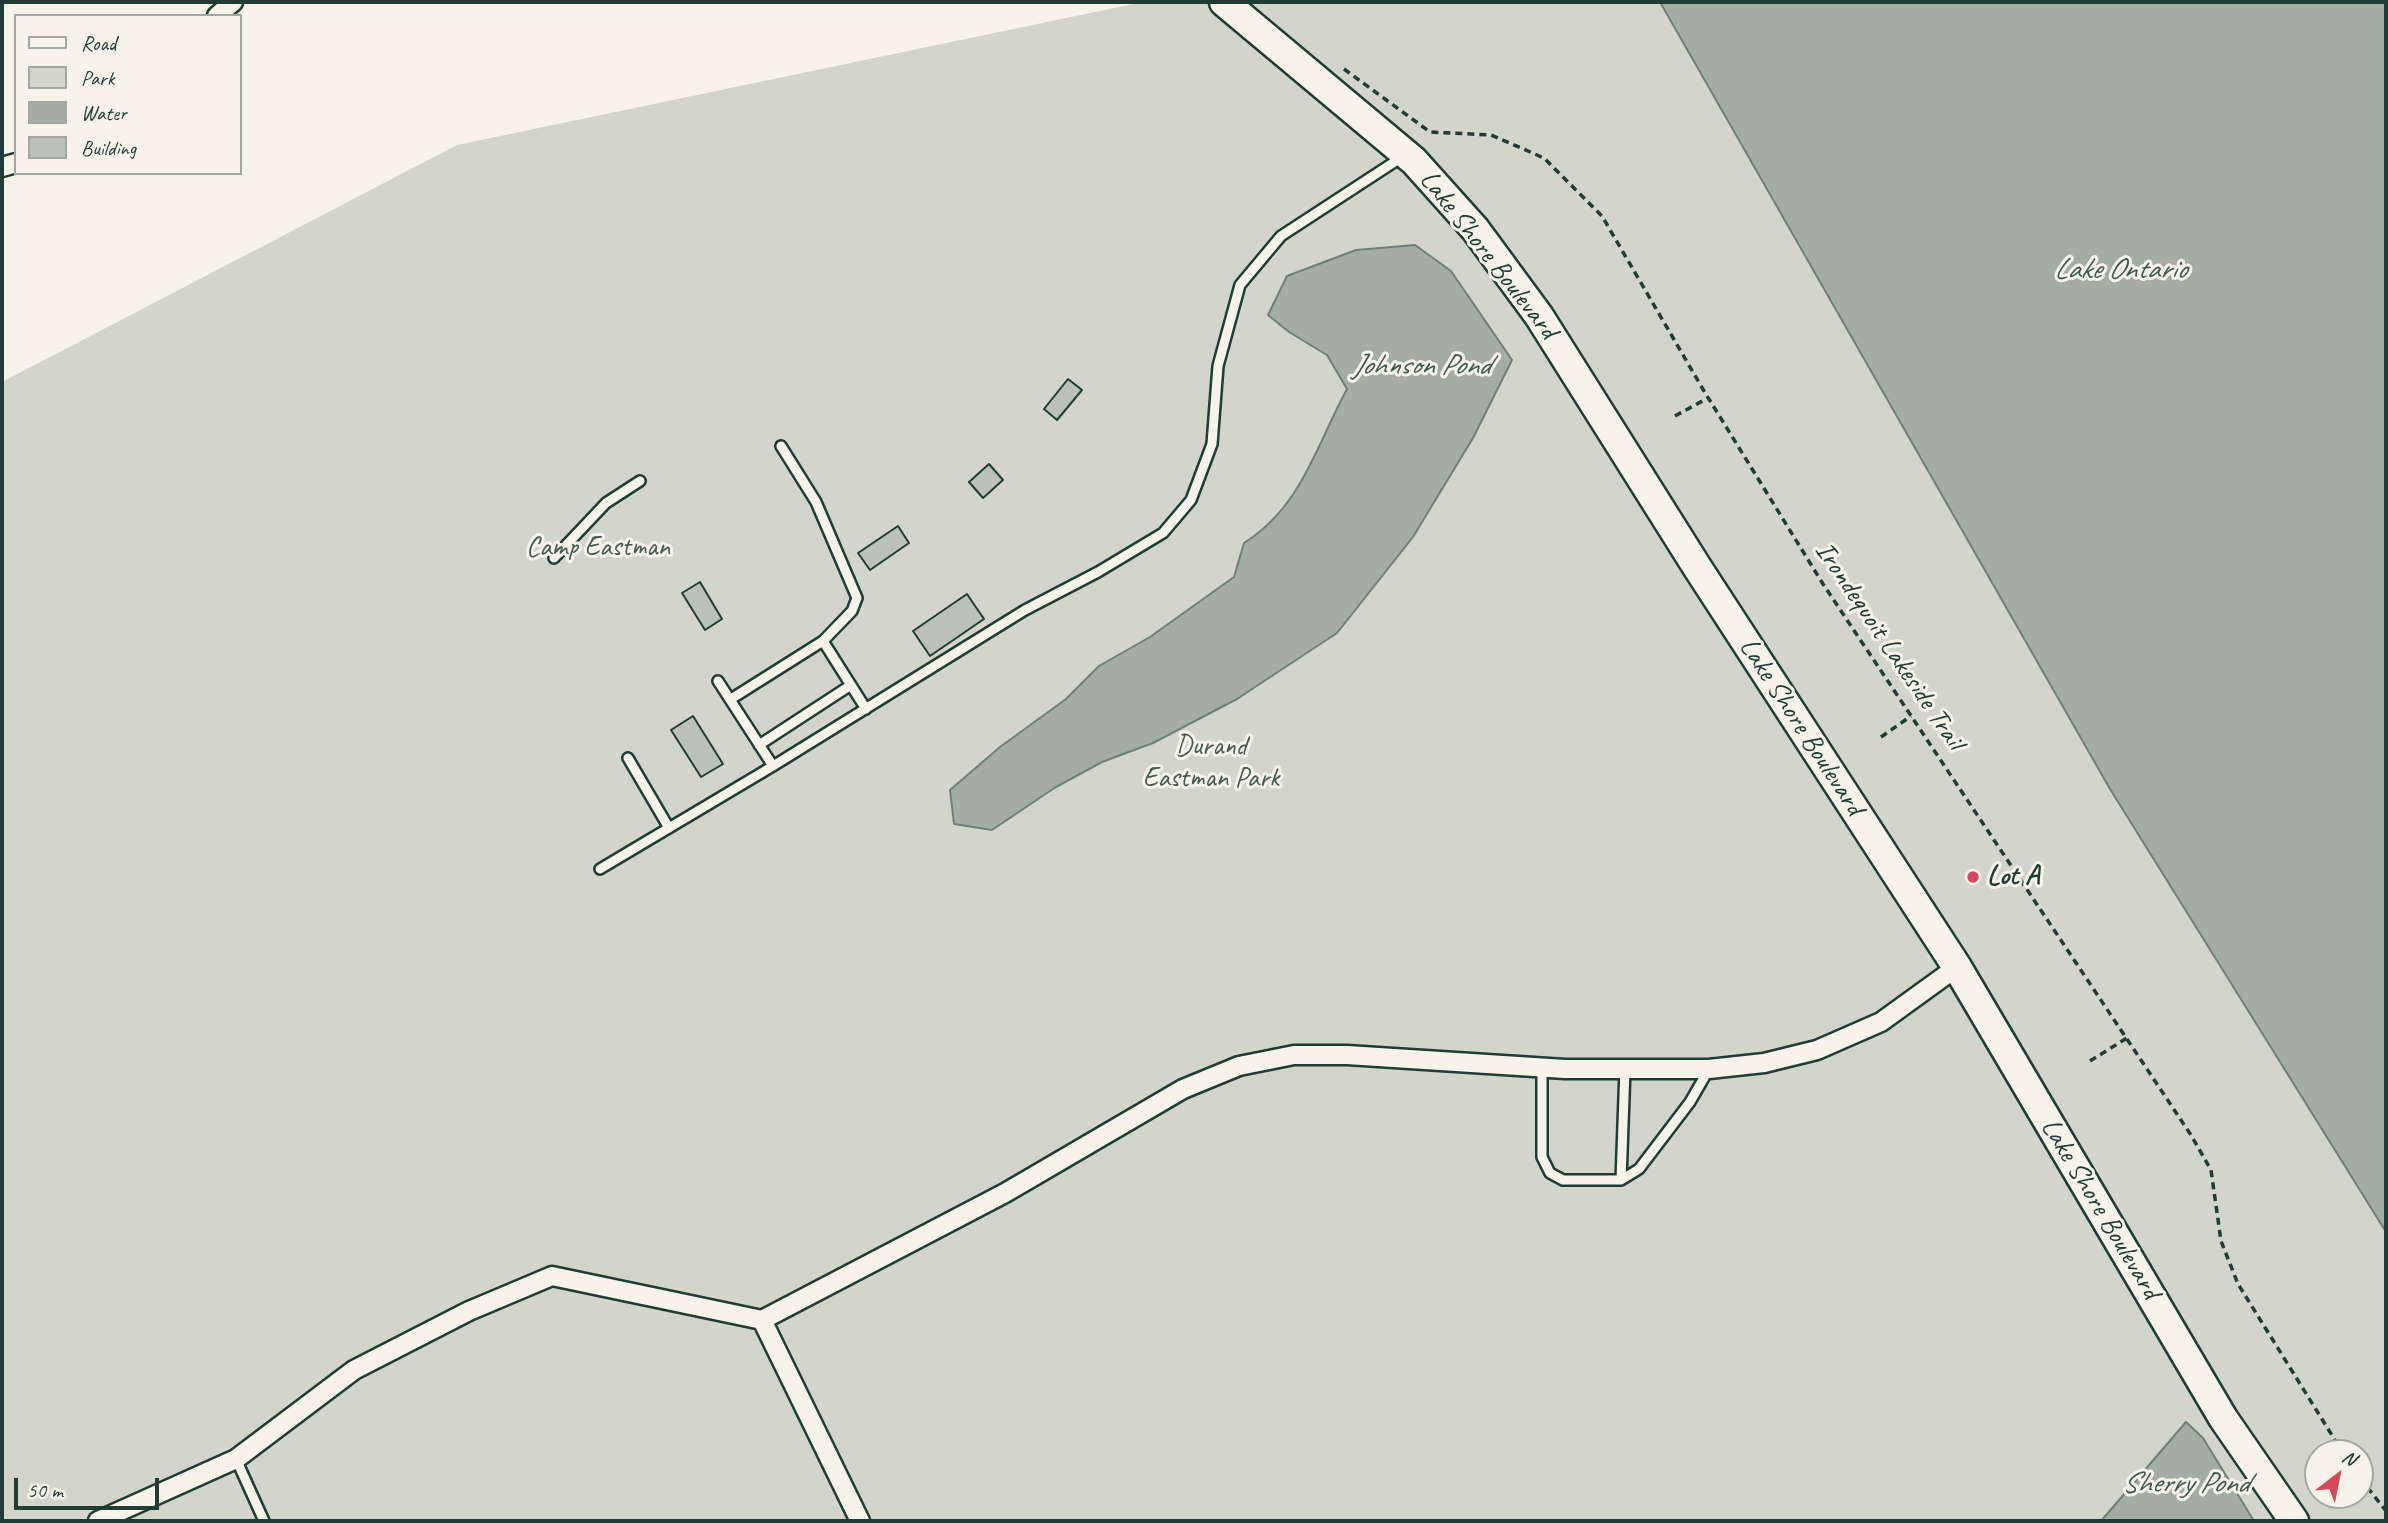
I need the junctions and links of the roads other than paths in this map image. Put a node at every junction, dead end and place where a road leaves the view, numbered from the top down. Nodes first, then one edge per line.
1 (233, 2) edge
2 (1224, 2) edge
3 (219, 14) edge
4 (1407, 154) junction
5 (781, 446) dead end
6 (640, 481) dead end
7 (554, 558) dead end
8 (823, 641) junction
9 (718, 681) dead end
10 (851, 685) junction
11 (731, 699) junction
12 (866, 709) junction
13 (759, 744) junction
14 (628, 758) dead end
15 (773, 766) junction
16 (670, 828) junction
17 (600, 869) dead end
18 (1957, 967) junction
19 (1542, 1068) junction
20 (1625, 1069) junction
21 (1709, 1069) junction
22 (1621, 1180) junction
23 (762, 1320) junction
24 (236, 1459) junction
25 (98, 1521) edge
26 (264, 1521) edge
27 (860, 1521) edge
28 (2294, 1521) edge

1 - 3 street
2 - 4 main road, Lake Shore Boulevard
4 - 12 lane
4 - 18 main road, Lake Shore Boulevard
5 - 8 lane
6 - 7 lane
8 - 10 lane
8 - 11 lane
9 - 11 lane
10 - 12 lane
10 - 13 lane
11 - 13 lane
12 - 15 lane
13 - 15 lane
14 - 16 lane
15 - 16 lane
16 - 17 lane
18 - 21 street
18 - 28 main road, Lake Shore Boulevard
19 - 20 street
19 - 22 lane
19 - 23 street
20 - 21 street
20 - 22 lane
21 - 22 lane
23 - 24 street
23 - 27 street
24 - 25 street
24 - 26 lane

